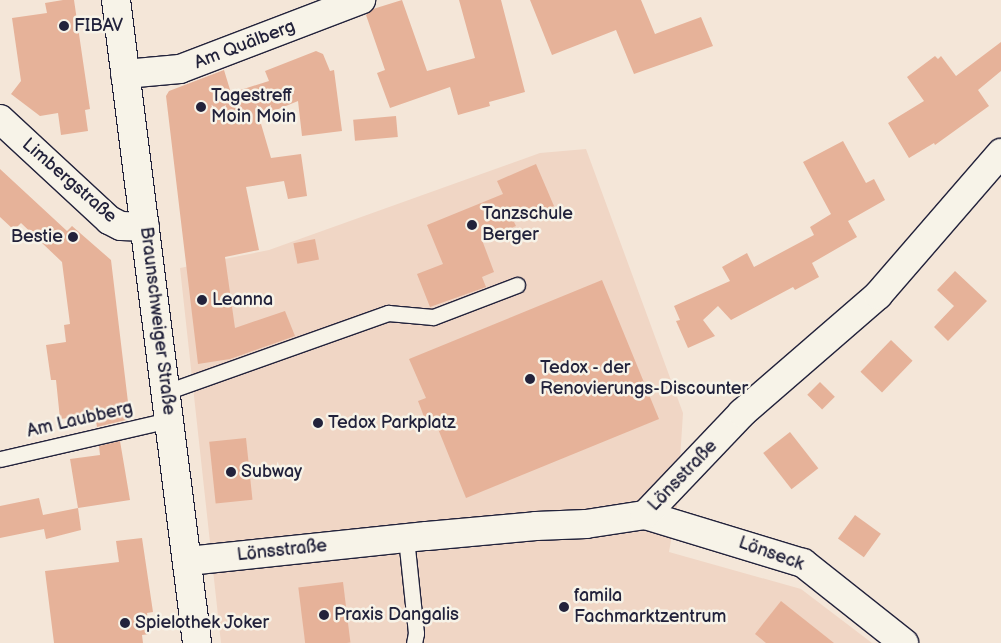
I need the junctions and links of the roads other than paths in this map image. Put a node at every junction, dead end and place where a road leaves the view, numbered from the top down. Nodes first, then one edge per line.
1 (116, 0) edge
2 (361, 0) edge
3 (125, 74) junction
4 (0, 119) edge
5 (1001, 153) edge
6 (144, 227) junction
7 (517, 285) dead end
8 (166, 392) junction
9 (170, 420) junction
10 (0, 459) edge
11 (645, 515) junction
12 (406, 538) junction
13 (188, 561) junction
14 (197, 643) edge
15 (414, 643) edge
16 (904, 643) edge

1 - 3 street, Braunschweiger Straße
2 - 3 street, Am Quälberg
3 - 6 street, Braunschweiger Straße
4 - 6 street, Limbergstraße
5 - 11 street, Lönsstraße
6 - 8 street, Braunschweiger Straße
7 - 8 lane
8 - 9 street, Braunschweiger Straße
9 - 10 lane, Am Laubberg
9 - 13 street, Braunschweiger Straße
11 - 12 street, Lönsstraße
11 - 16 street, Lönseck
12 - 13 street, Lönsstraße
12 - 15 lane
13 - 14 street, Braunschweiger Straße

